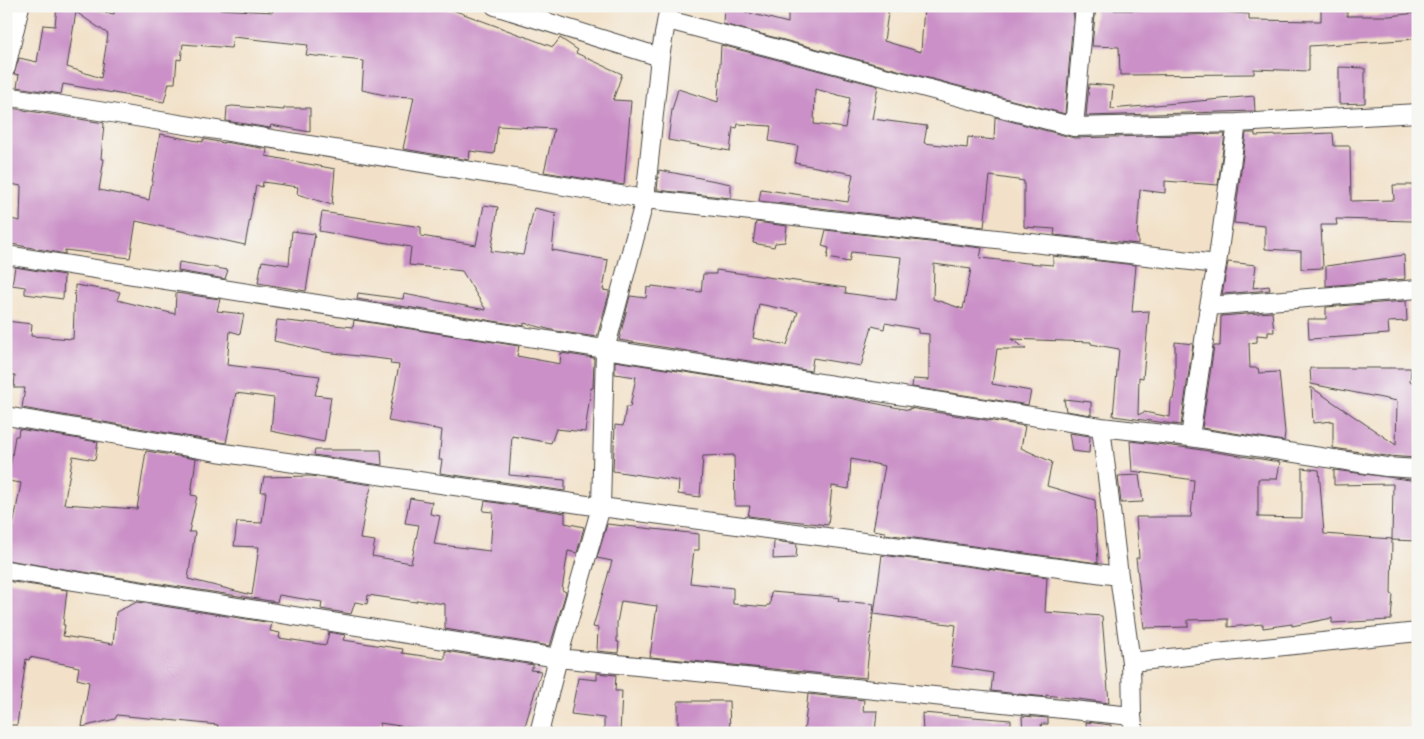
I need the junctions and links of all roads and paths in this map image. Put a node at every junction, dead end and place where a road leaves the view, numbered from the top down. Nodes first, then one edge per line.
1 (20, 6) edge
2 (495, 6) edge
3 (1086, 6) edge
4 (668, 13) edge
5 (660, 58) junction
6 (6, 68) edge
7 (6, 96) edge
8 (1418, 113) edge
9 (1238, 122) junction
10 (1074, 127) junction
11 (645, 199) junction
12 (6, 255) edge
13 (1217, 264) junction
14 (1418, 290) edge
15 (1209, 306) junction
16 (605, 350) junction
17 (6, 416) edge
18 (1102, 427) junction
19 (1190, 437) junction
20 (1418, 469) edge
21 (601, 507) junction
22 (6, 570) edge
23 (1119, 576) junction
24 (1418, 632) edge
25 (558, 658) junction
26 (1131, 662) junction
27 (1133, 724) edge
28 (539, 733) edge

1 - 6 street
2 - 5 street
3 - 10 street
4 - 5 street
4 - 10 street
5 - 11 street
7 - 11 street
8 - 9 street
9 - 10 street
9 - 13 street
11 - 13 street
11 - 16 street
12 - 16 street
13 - 15 street
14 - 15 street
15 - 19 street
16 - 18 street
16 - 21 street
17 - 21 street
18 - 19 street
18 - 23 street
19 - 20 street
21 - 23 street
21 - 25 street
22 - 25 street
23 - 26 street
24 - 26 street
25 - 27 street
25 - 28 street
26 - 27 street

